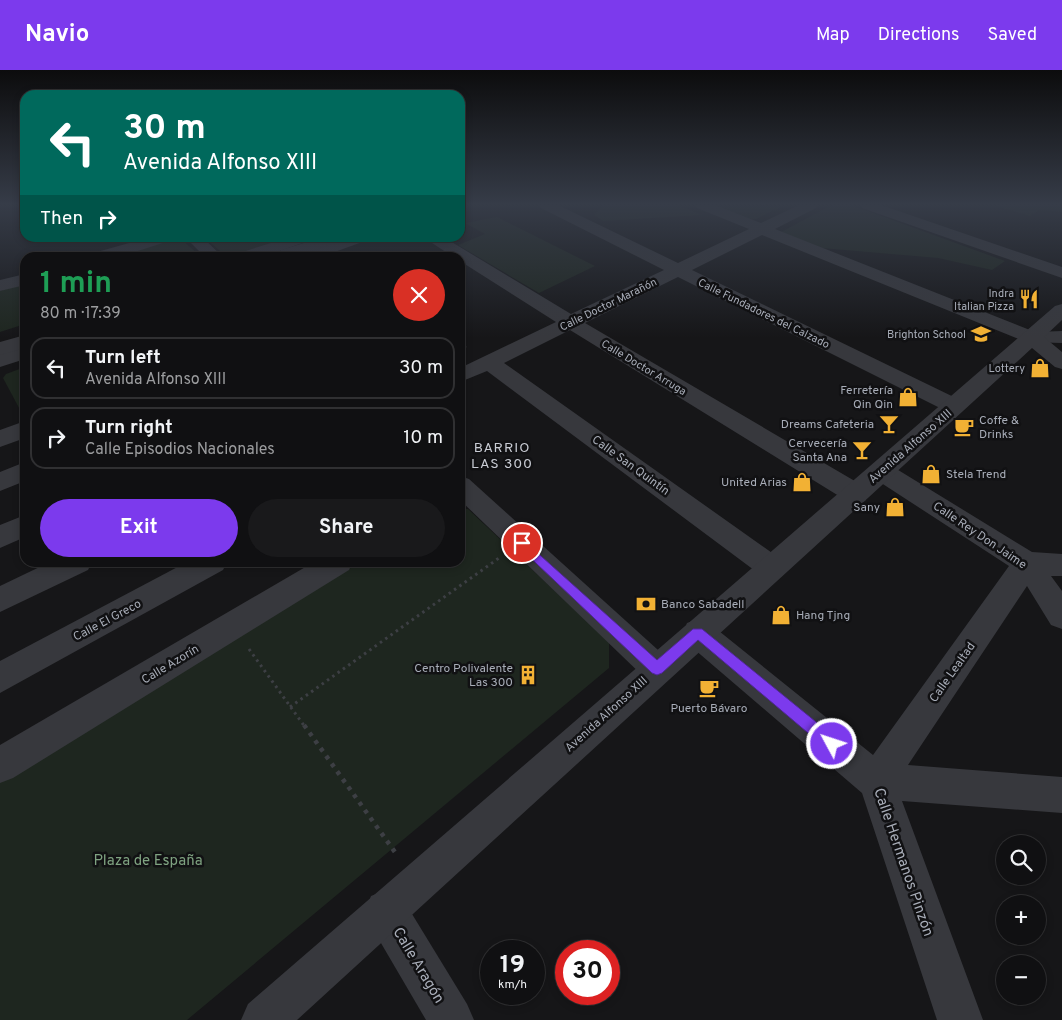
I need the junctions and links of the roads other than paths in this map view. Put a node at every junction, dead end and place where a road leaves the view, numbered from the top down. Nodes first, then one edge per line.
1 (635, 249) edge
2 (720, 249) edge
3 (813, 249) edge
4 (994, 249) edge
5 (465, 257) edge
6 (677, 270) junction
7 (1062, 273) edge
8 (20, 280) edge
9 (0, 286) edge
10 (1062, 310) edge
11 (570, 322) junction
12 (20, 331) edge
13 (1062, 336) edge
14 (0, 337) edge
15 (1033, 338) junction
16 (20, 343) edge
17 (0, 349) edge
18 (20, 354) edge
19 (0, 361) edge
20 (489, 362) junction
21 (1062, 363) edge
22 (465, 374) edge
23 (954, 406) junction
24 (20, 431) edge
25 (0, 439) edge
26 (882, 471) junction
27 (20, 473) edge
28 (0, 482) edge
29 (465, 492) edge
30 (856, 494) junction
31 (20, 527) edge
32 (0, 537) edge
33 (1027, 563) junction
34 (1062, 565) edge
35 (68, 567) edge
36 (204, 567) edge
37 (331, 567) edge
38 (772, 568) junction
39 (0, 600) edge
40 (1062, 616) edge
41 (698, 632) junction
42 (657, 669) junction
43 (0, 678) edge
44 (0, 765) edge
45 (876, 781) junction
46 (1062, 795) edge
47 (386, 910) junction
48 (264, 1020) edge
49 (451, 1020) edge
50 (960, 1020) edge

1 - 6 street, Calle Fundadores del Calzado
2 - 6 street, Calle Doctor Marañón
3 - 15 street
4 - 7 street
5 - 11 street, Calle Doctor Arruga
6 - 11 street, Calle Doctor Marañón
6 - 23 street, Calle Fundadores del Calzado
8 - 9 street
10 - 15 street, Avenida Alfonso XIII
11 - 20 street, Calle Doctor Marañón
11 - 30 street, Calle Doctor Arruga
12 - 14 street
13 - 15 street
15 - 21 street
15 - 23 street, Avenida Alfonso XIII
16 - 17 street
18 - 19 street
20 - 22 street, Calle Doctor Marañón
20 - 38 street, Calle San Quintín
23 - 26 street, Avenida Alfonso XIII
24 - 25 street
26 - 30 street, Avenida Alfonso XIII
26 - 33 street, Calle Rey Don Jaime
27 - 28 street
29 - 42 street
30 - 38 street, Avenida Alfonso XIII
31 - 32 street
33 - 34 street
33 - 40 street, Calle Rey Don Jaime
33 - 45 street, Calle Lealtad
35 - 39 street
36 - 43 street, Calle El Greco
37 - 44 street, Calle Azorín
38 - 41 street, Avenida Alfonso XIII
41 - 42 street, Avenida Alfonso XIII
41 - 45 street, Calle Hermanos Pinzón
42 - 47 street, Avenida Alfonso XIII
45 - 46 street
45 - 50 street, Calle Hermanos Pinzón
47 - 48 street, Avenida Alfonso XIII
47 - 49 street, Calle Aragón

